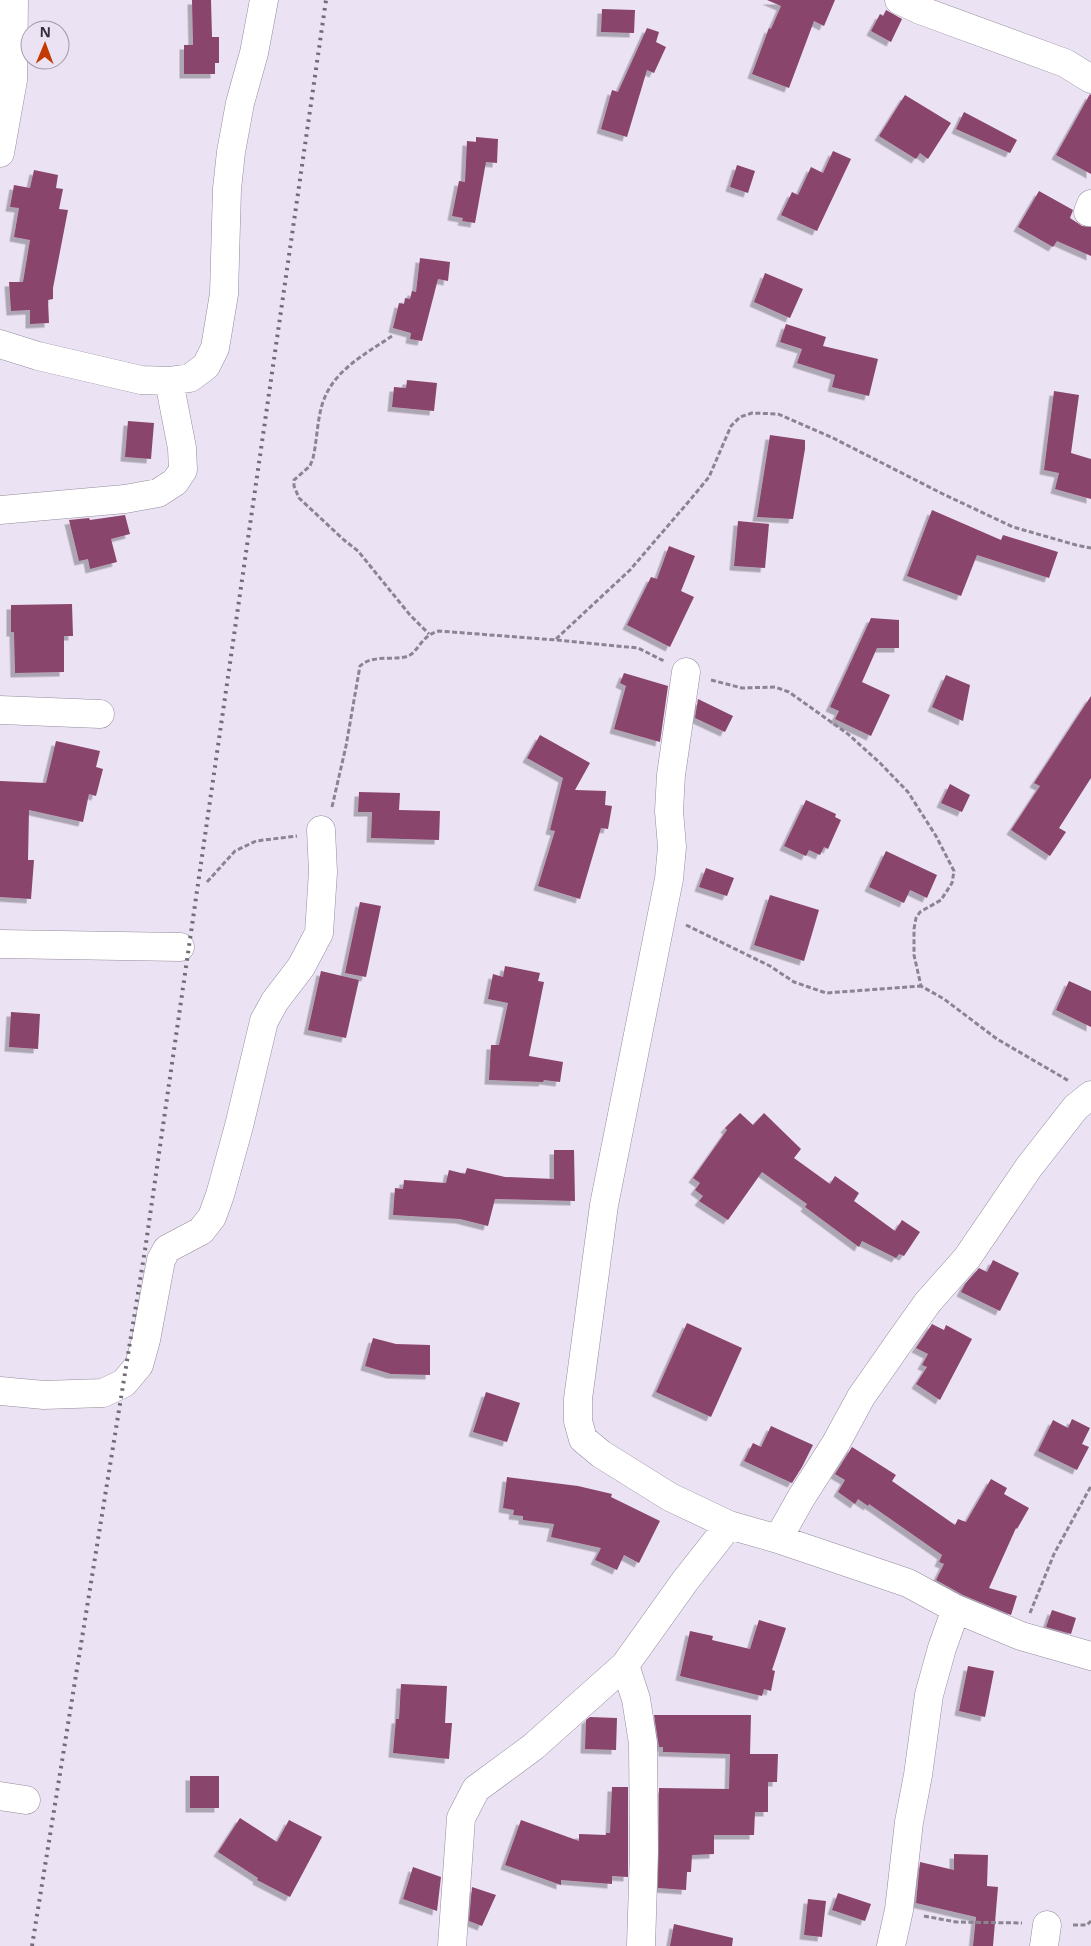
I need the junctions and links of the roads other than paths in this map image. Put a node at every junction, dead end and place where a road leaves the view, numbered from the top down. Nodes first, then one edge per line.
1 (14, 0) edge
2 (264, 0) edge
3 (899, 0) edge
4 (1091, 79) edge
5 (0, 152) edge
6 (0, 344) edge
7 (169, 381) junction
8 (0, 510) edge
9 (686, 672) dead end
10 (0, 710) edge
11 (100, 714) dead end
12 (321, 830) dead end
13 (0, 944) edge
14 (180, 947) dead end
15 (1091, 1095) edge
16 (0, 1391) edge
17 (729, 1525) junction
18 (778, 1539) junction
19 (956, 1609) junction
20 (1091, 1656) edge
21 (625, 1666) junction
22 (452, 1946) edge
23 (641, 1946) edge
24 (891, 1946) edge

1 - 5 street
2 - 7 street
3 - 4 street
6 - 7 street
7 - 8 street
9 - 17 street
10 - 11 street
12 - 16 street
13 - 14 street
15 - 18 street
17 - 18 street
17 - 21 street
18 - 19 street
19 - 20 street
19 - 24 street
21 - 22 street
21 - 23 street

